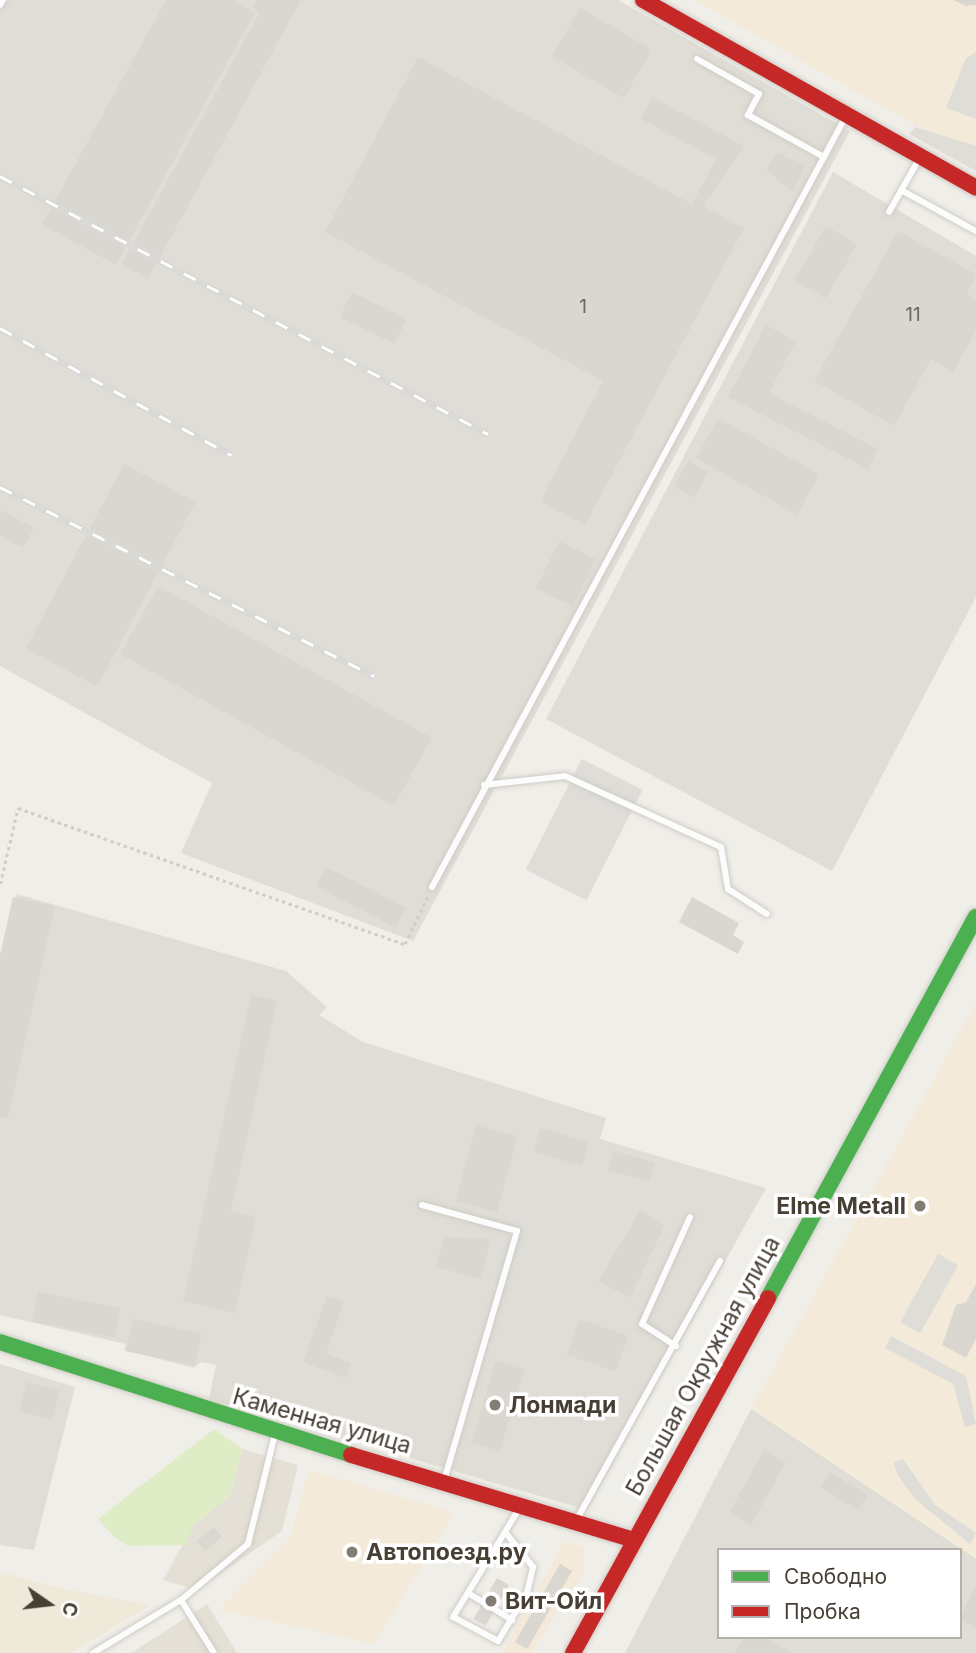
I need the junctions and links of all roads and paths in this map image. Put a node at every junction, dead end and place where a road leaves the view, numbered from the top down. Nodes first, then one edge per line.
1 (3, 0) edge
2 (643, 0) edge
3 (0, 5) edge
4 (697, 58) dead end
5 (846, 116) junction
6 (824, 157) junction
7 (920, 158) junction
8 (976, 188) edge
9 (901, 190) junction
10 (889, 212) dead end
11 (976, 231) edge
12 (484, 785) junction
13 (0, 884) edge
14 (432, 887) joint
15 (767, 914) dead end
16 (976, 917) edge
17 (422, 1205) dead end
18 (690, 1217) dead end
19 (720, 1261) dead end
20 (0, 1342) edge
21 (676, 1346) junction
22 (276, 1432) junction
23 (444, 1480) junction
24 (523, 1502) junction
25 (577, 1519) junction
26 (505, 1532) junction
27 (634, 1540) junction
28 (468, 1593) junction
29 (181, 1600) junction
30 (512, 1620) junction
31 (93, 1653) edge
32 (215, 1653) edge
33 (573, 1653) edge

1 - 3 lane
2 - 5 street
4 - 6 lane
5 - 6 lane
5 - 7 street
6 - 12 lane
7 - 8 street
7 - 9 lane
9 - 10 lane
9 - 11 lane
12 - 14 lane
12 - 15 lane
13 - 14 path
16 - 27 street, Большая Окружная улица
17 - 23 lane
18 - 21 lane
19 - 21 lane
20 - 22 street, Каменная улица
21 - 25 lane
22 - 23 street, Каменная улица
22 - 29 lane
23 - 24 street, Каменная улица
24 - 25 street, Каменная улица
24 - 26 lane
25 - 27 street, Каменная улица
26 - 28 lane
26 - 30 lane
27 - 33 street, Большая Окружная улица
28 - 30 lane
28 - 30 lane
29 - 31 lane
29 - 32 lane

